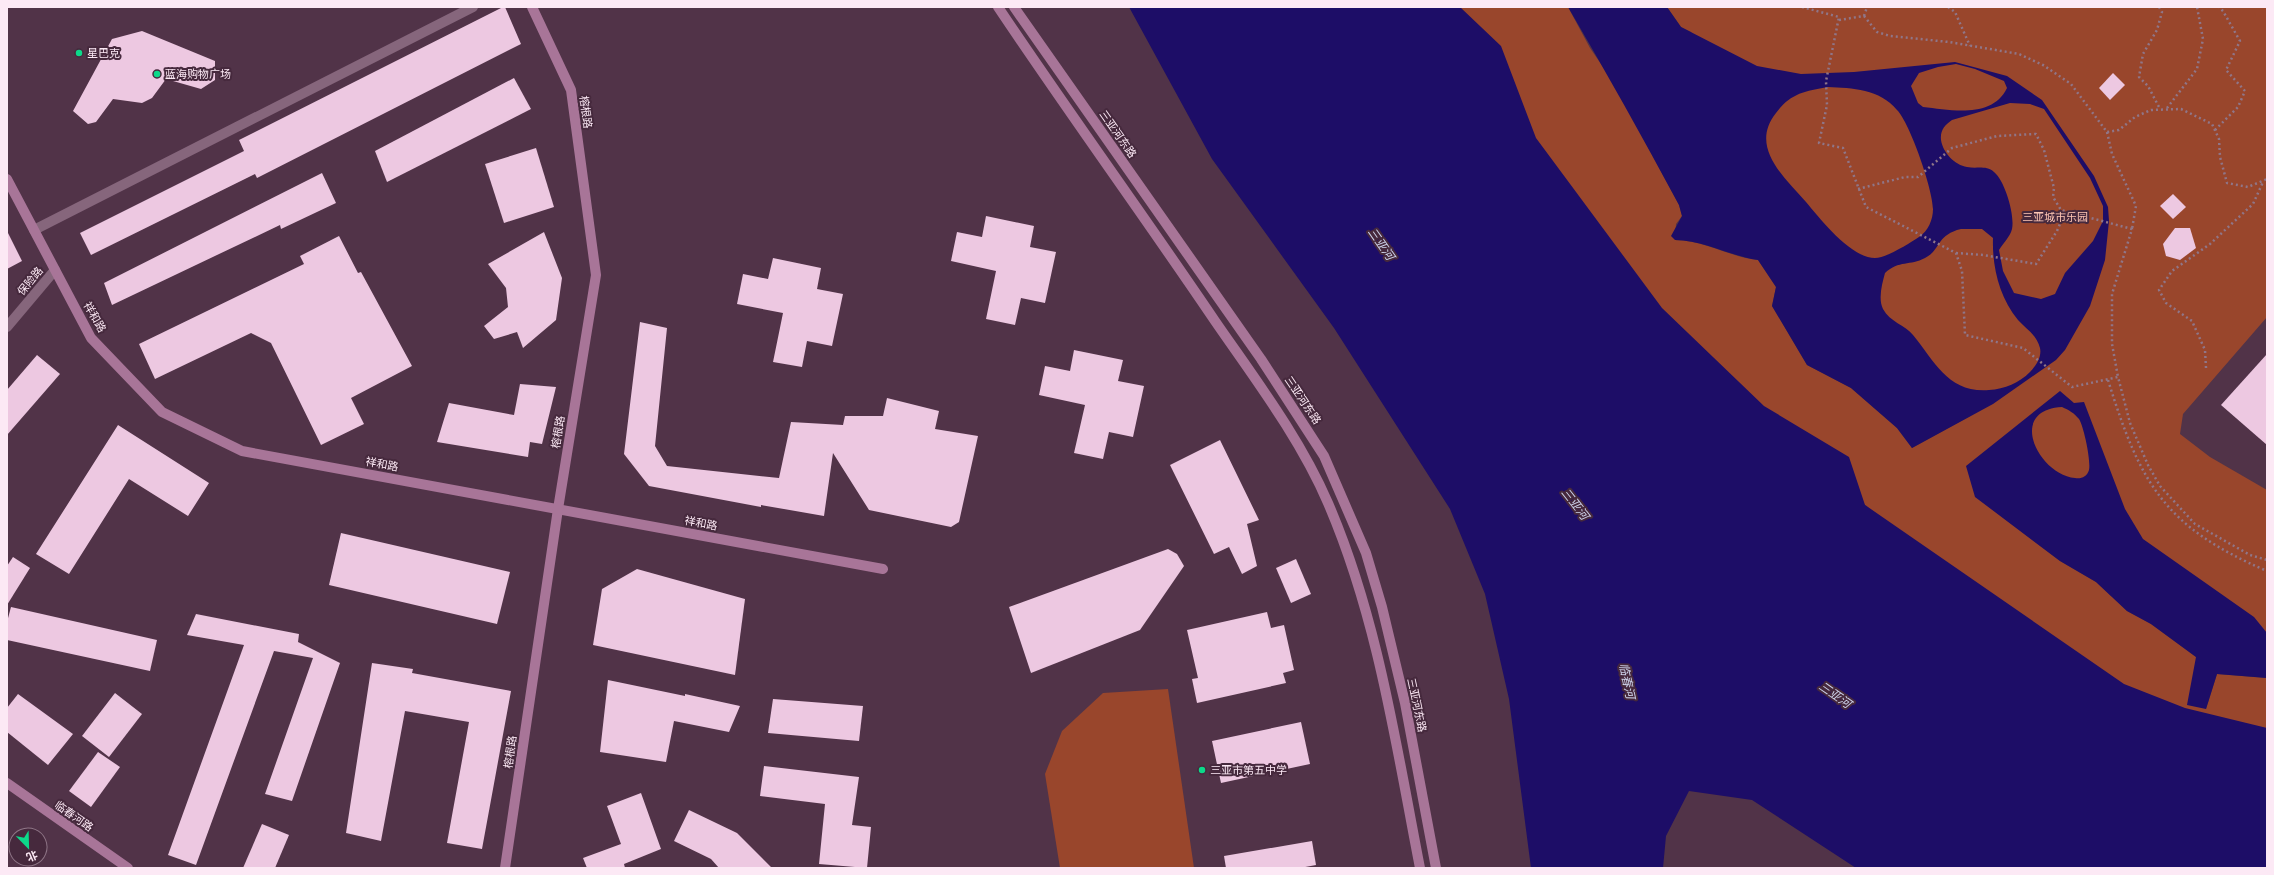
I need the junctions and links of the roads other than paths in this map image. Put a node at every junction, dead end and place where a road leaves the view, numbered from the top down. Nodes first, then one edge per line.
1 (473, 7) edge
2 (532, 7) edge
3 (998, 7) edge
4 (1014, 7) edge
5 (7, 179) edge
6 (34, 230) junction
7 (55, 270) junction
8 (7, 327) edge
9 (558, 509) junction
10 (883, 569) dead end
11 (7, 783) edge
12 (128, 868) edge
13 (505, 868) edge
14 (1420, 868) edge
15 (1436, 868) edge

1 - 6 street
2 - 9 street, 榕根路
3 - 14 street
4 - 15 street, 三亚河东路
5 - 6 street, 祥和路
6 - 7 street, 祥和路
7 - 8 street, 保险路
7 - 9 street, 祥和路
9 - 10 street, 祥和路
9 - 13 street, 榕根路
11 - 12 street, 临春河路

